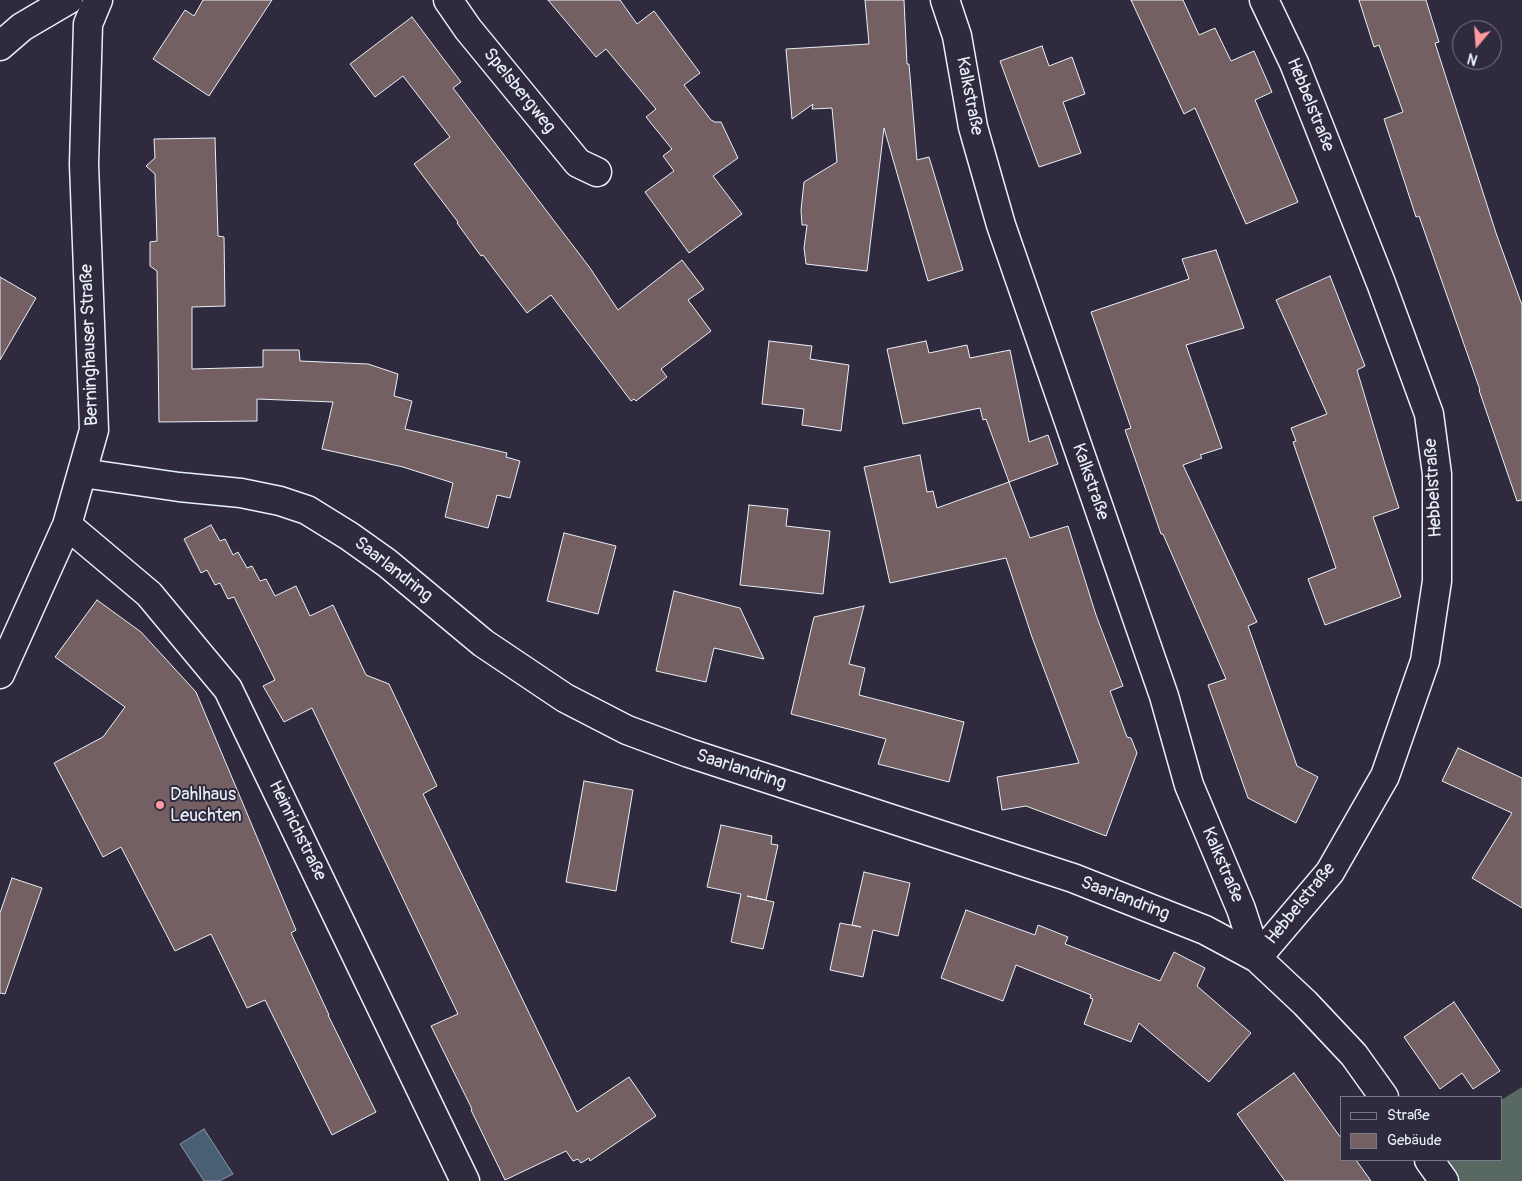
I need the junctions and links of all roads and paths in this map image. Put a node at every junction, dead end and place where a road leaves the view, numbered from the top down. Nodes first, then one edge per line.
1 (68, 0) edge
2 (98, 0) edge
3 (448, 0) edge
4 (945, 0) edge
5 (1264, 0) edge
6 (0, 46) edge
7 (597, 172) dead end
8 (82, 473) junction
9 (67, 525) junction
10 (0, 674) edge
11 (1257, 958) junction
12 (1383, 1096) edge
13 (1430, 1161) edge
14 (465, 1181) edge
15 (1444, 1181) edge

1 - 6 street
2 - 8 street, Berninghauser Straße
3 - 7 street, Spelsbergweg
4 - 11 street, Kalkstraße
5 - 11 street, Hebbelstraße
8 - 9 street, Berninghauser Straße
8 - 11 street, Saarlandring
9 - 10 street, Berninghauser Straße
9 - 14 street, Heinrichstraße
11 - 12 street, Saarlandring
13 - 15 street

